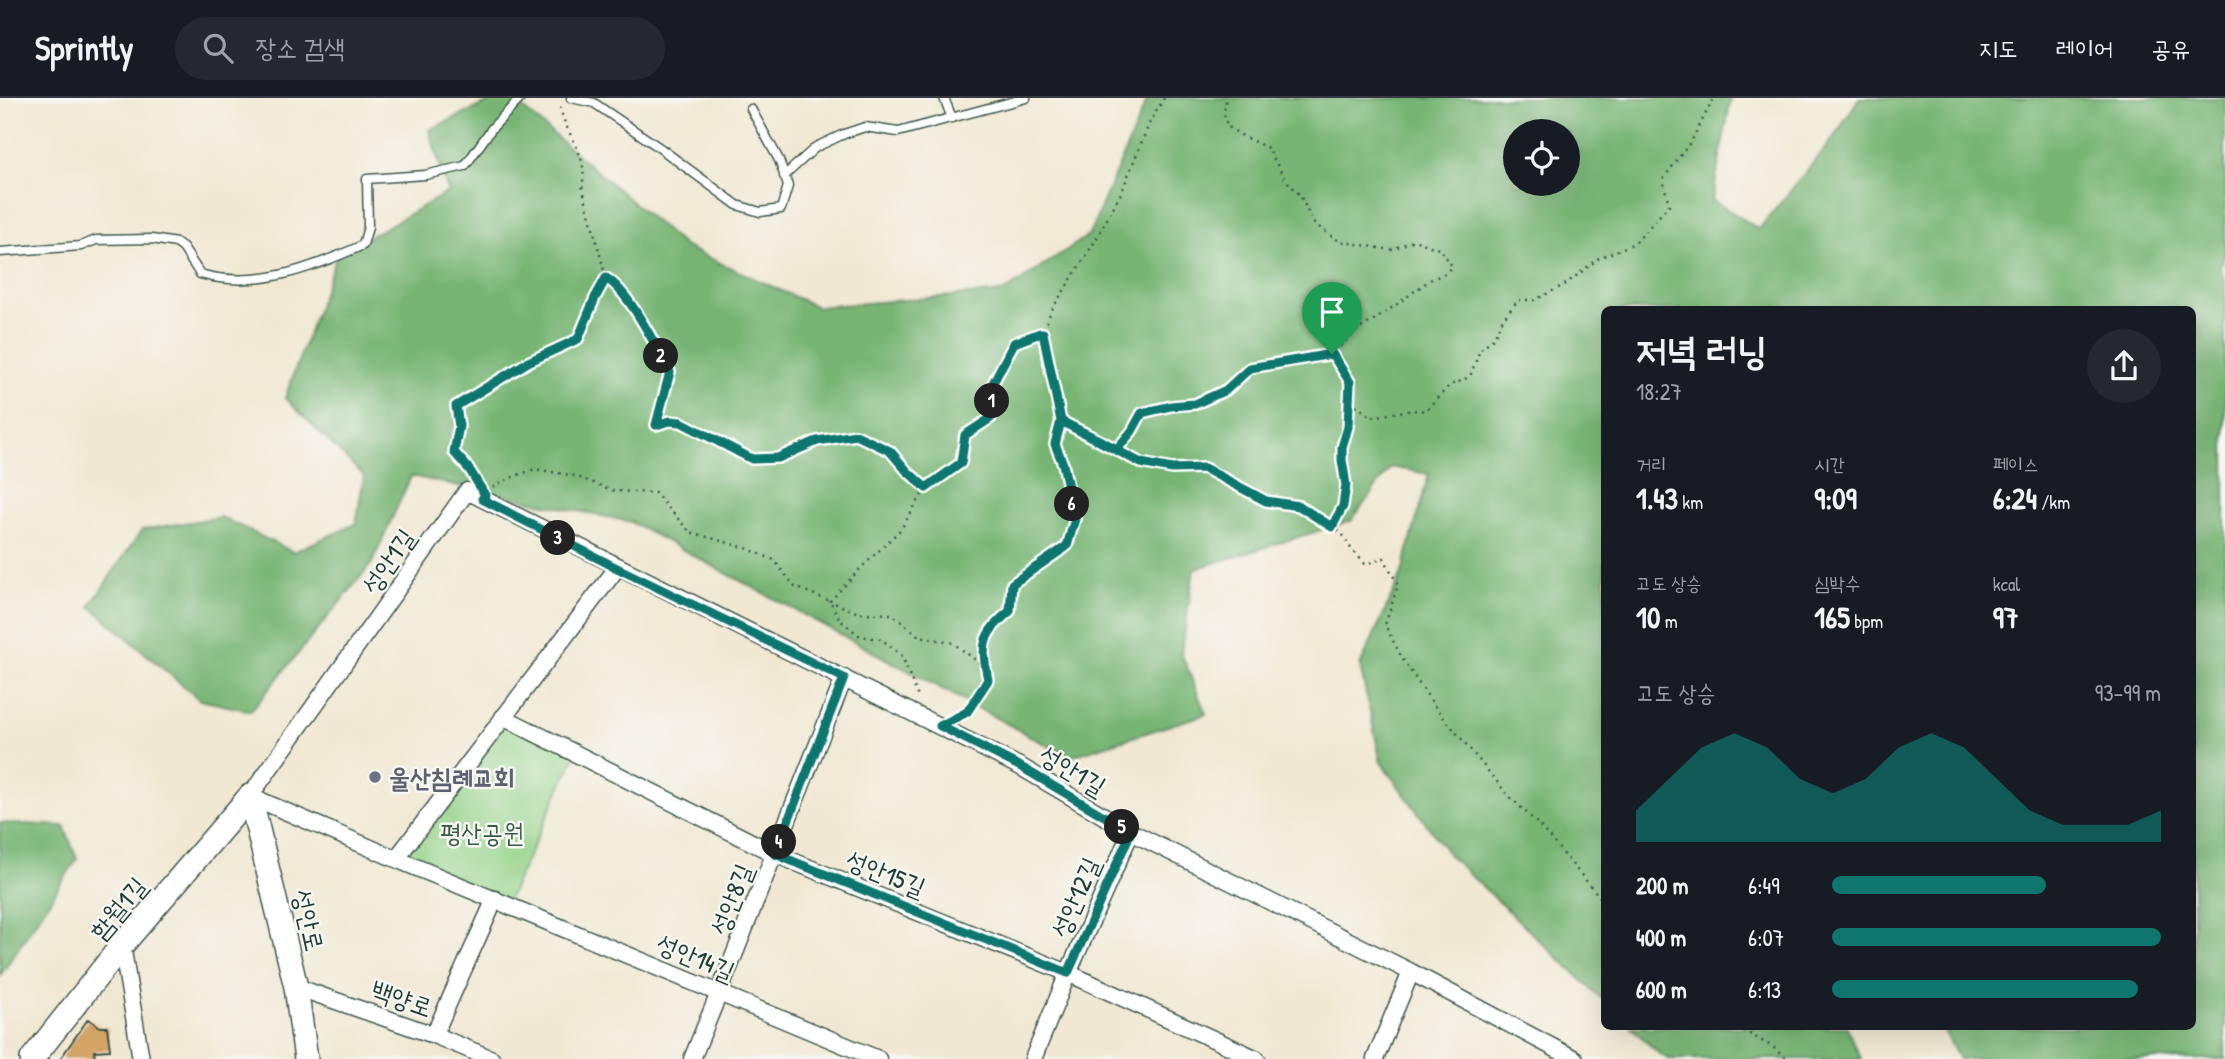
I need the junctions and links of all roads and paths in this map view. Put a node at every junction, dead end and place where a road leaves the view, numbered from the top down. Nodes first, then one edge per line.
1 (522, 98) edge
2 (560, 98) edge
3 (571, 98) edge
4 (944, 98) edge
5 (1026, 98) edge
6 (1164, 98) edge
7 (1226, 98) edge
8 (1714, 98) edge
9 (751, 108) dead end
10 (952, 118) junction
11 (785, 176) junction
12 (0, 252) edge
13 (606, 278) junction
14 (1043, 333) junction
15 (1332, 354) junction
16 (1350, 401) junction
17 (1061, 421) junction
18 (1117, 449) junction
19 (926, 488) junction
20 (483, 497) junction
21 (1332, 527) junction
22 (617, 568) junction
23 (830, 601) junction
24 (986, 668) junction
25 (844, 678) junction
26 (917, 696) dead end
27 (503, 717) junction
28 (940, 726) junction
29 (250, 796) junction
30 (1131, 832) junction
31 (775, 854) junction
32 (396, 859) junction
33 (495, 899) junction
34 (1601, 899) edge
35 (122, 945) junction
36 (1411, 972) junction
37 (1068, 973) junction
38 (296, 987) junction
39 (719, 993) junction
40 (1742, 1030) edge
41 (434, 1035) junction
42 (32, 1059) edge
43 (141, 1059) edge
44 (306, 1059) edge
45 (492, 1059) edge
46 (692, 1059) edge
47 (878, 1059) edge
48 (1033, 1059) edge
49 (1257, 1059) edge
50 (1375, 1059) edge
51 (1575, 1059) edge
52 (1787, 1059) edge

1 - 12 lane
2 - 13 path
3 - 11 lane
4 - 10 lane
5 - 10 lane
6 - 14 path
7 - 15 path
8 - 16 path
9 - 11 lane
10 - 11 lane
13 - 19 path
13 - 20 path
14 - 17 path
14 - 19 path
15 - 16 path
15 - 18 path
16 - 21 path
17 - 18 path
17 - 24 path
18 - 21 path
19 - 23 path
20 - 22 street, 성안1길
20 - 23 path
20 - 29 street, 성안1길
21 - 34 path
22 - 25 street, 성안1길
22 - 27 street
23 - 24 path
23 - 26 path
24 - 28 path
25 - 28 street, 성안1길
25 - 31 street, 성안8길
27 - 31 street, 성안15길
27 - 32 street
28 - 30 street, 성안1길
29 - 32 street, 성안14길
29 - 35 street, 함월1길
29 - 38 street, 성안로
30 - 36 street, 성안1길
30 - 37 street, 성안12길
31 - 37 street, 성안15길
31 - 39 street, 성안8길
32 - 33 street, 성안14길
33 - 39 street, 성안14길
33 - 41 street
35 - 42 street, 함월1길
35 - 43 street
36 - 50 street
36 - 51 street, 성안1길
37 - 48 street, 성안12길
37 - 49 street, 성안15길
38 - 41 street, 백양로
38 - 44 street, 성안로
39 - 46 street, 성안8길
39 - 47 street, 성안14길
40 - 52 path
41 - 45 street, 백양로

